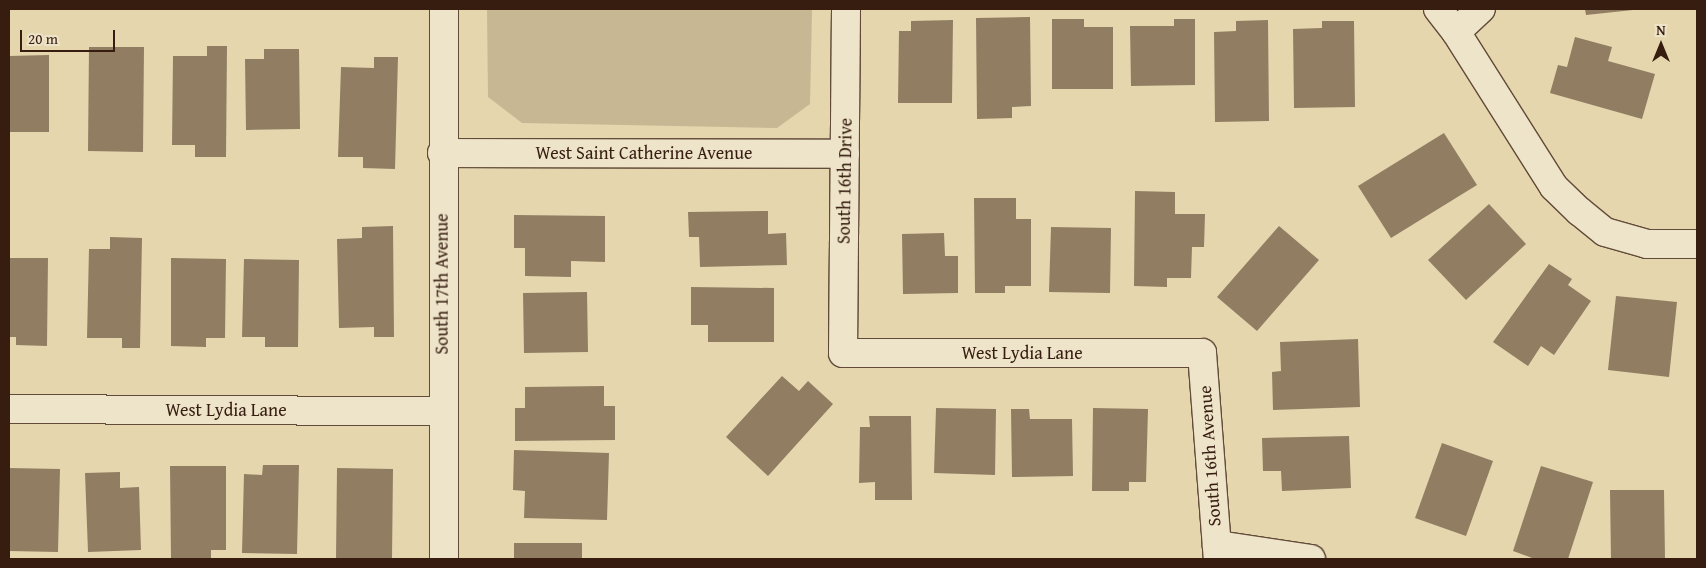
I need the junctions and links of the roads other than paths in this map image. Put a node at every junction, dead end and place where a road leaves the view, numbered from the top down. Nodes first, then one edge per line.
1 (444, 9) edge
2 (846, 9) edge
3 (1438, 9) edge
4 (1481, 9) edge
5 (1456, 32) junction
6 (442, 153) junction
7 (845, 154) junction
8 (1697, 244) edge
9 (842, 353) joint
10 (1202, 353) joint
11 (9, 409) edge
12 (444, 411) junction
13 (1217, 552) edge
14 (444, 559) edge
15 (1310, 559) edge

1 - 6 street, South 17th Avenue
2 - 7 street, South 16th Drive
3 - 5 street
4 - 5 street
5 - 8 street
6 - 7 street, West Saint Catherine Avenue
6 - 12 street, South 17th Avenue
7 - 9 street, South 16th Drive
9 - 10 street, West Lydia Lane
10 - 13 street, South 16th Avenue
11 - 12 street, West Lydia Lane
12 - 14 street, South 17th Avenue
13 - 15 street

